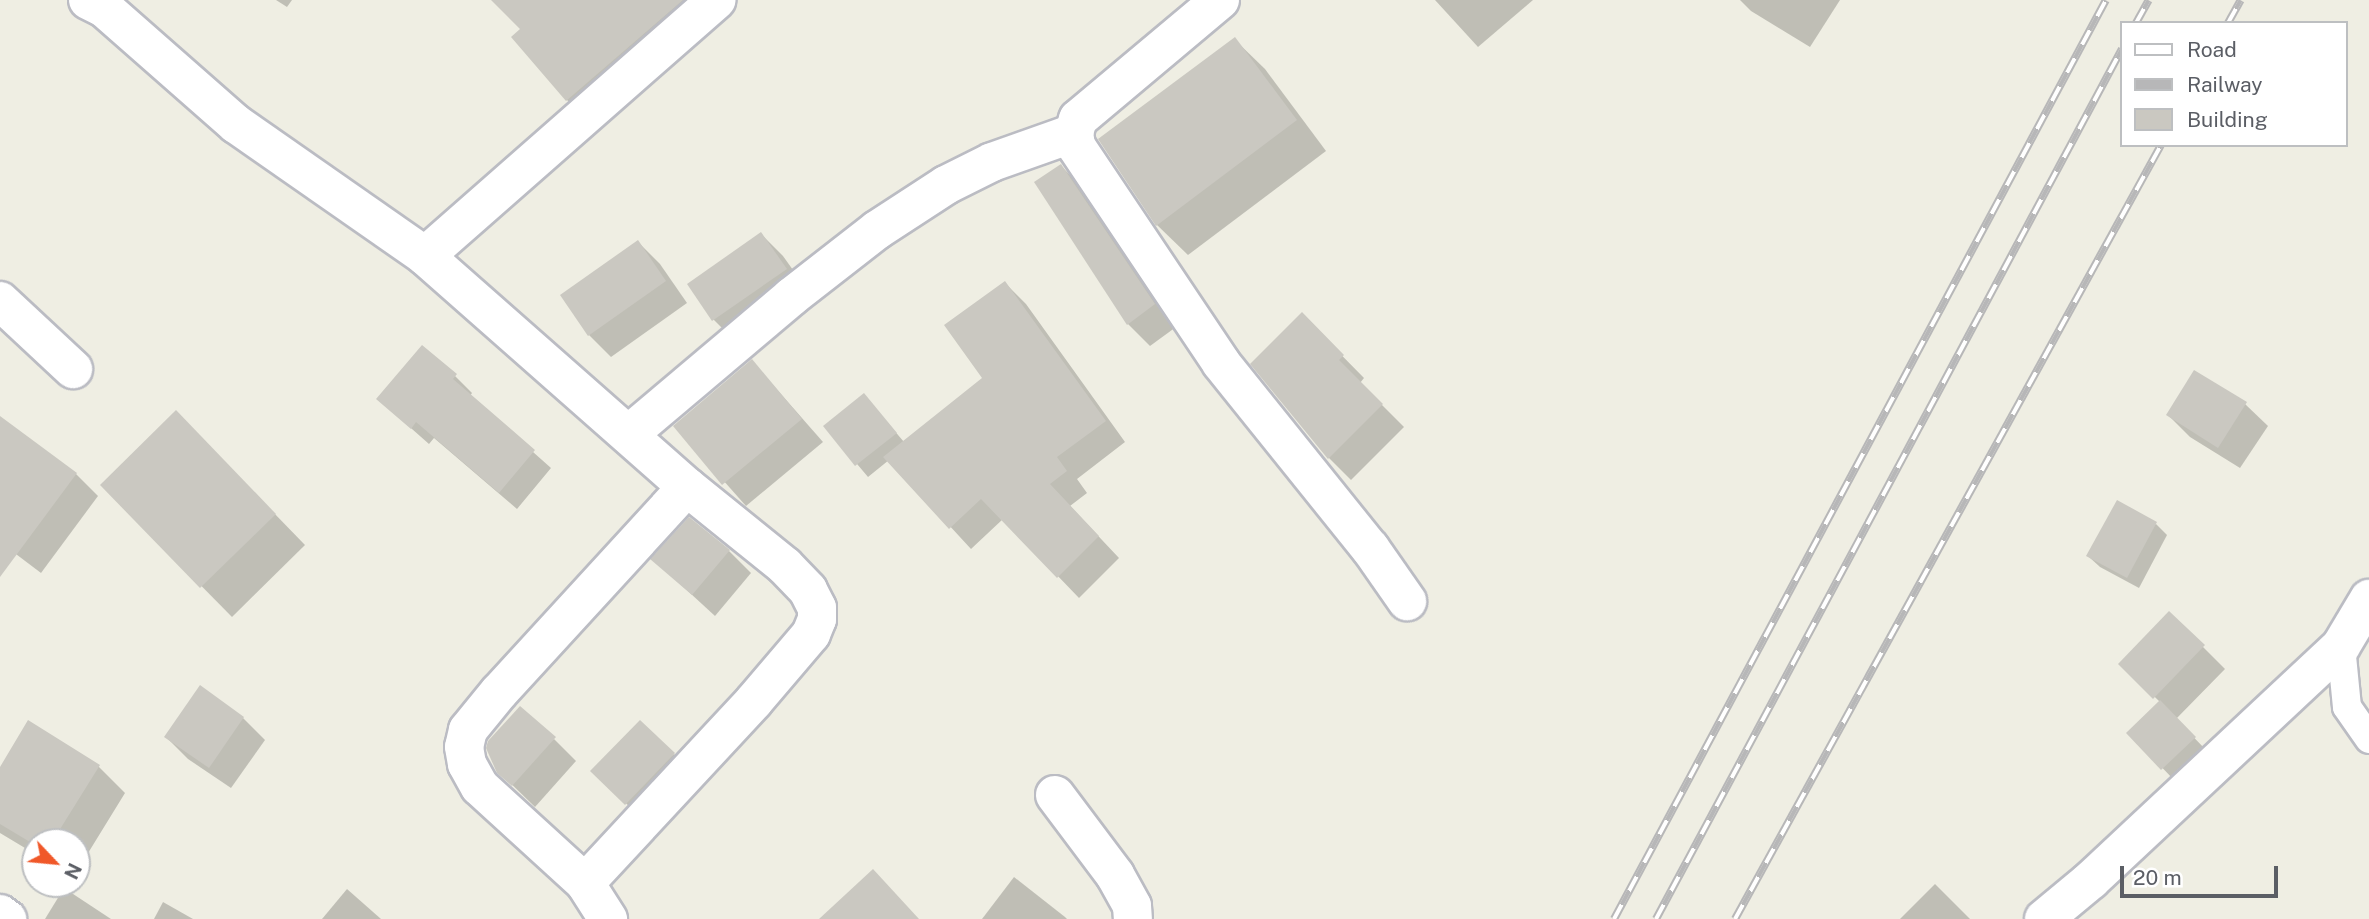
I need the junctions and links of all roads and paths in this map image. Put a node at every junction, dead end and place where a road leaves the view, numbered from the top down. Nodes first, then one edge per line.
1 (89, 0) edge
2 (716, 0) edge
3 (1220, 0) edge
4 (1074, 133) junction
5 (425, 256) junction
6 (0, 301) edge
7 (73, 369) dead end
8 (629, 433) junction
9 (687, 487) junction
10 (2369, 599) edge
11 (1407, 601) dead end
12 (2341, 646) junction
13 (2369, 739) edge
14 (1055, 795) dead end
15 (585, 883) junction
16 (0, 914) edge
17 (7, 919) edge
18 (608, 919) edge
19 (1133, 919) edge
20 (2044, 919) edge

1 - 5 street
2 - 5 street
3 - 4 street
4 - 8 street
4 - 11 street
5 - 8 street
6 - 7 street
8 - 9 street
9 - 15 street
9 - 15 street
10 - 12 street
12 - 13 lane
12 - 20 street
14 - 19 street
15 - 18 street
16 - 17 street

